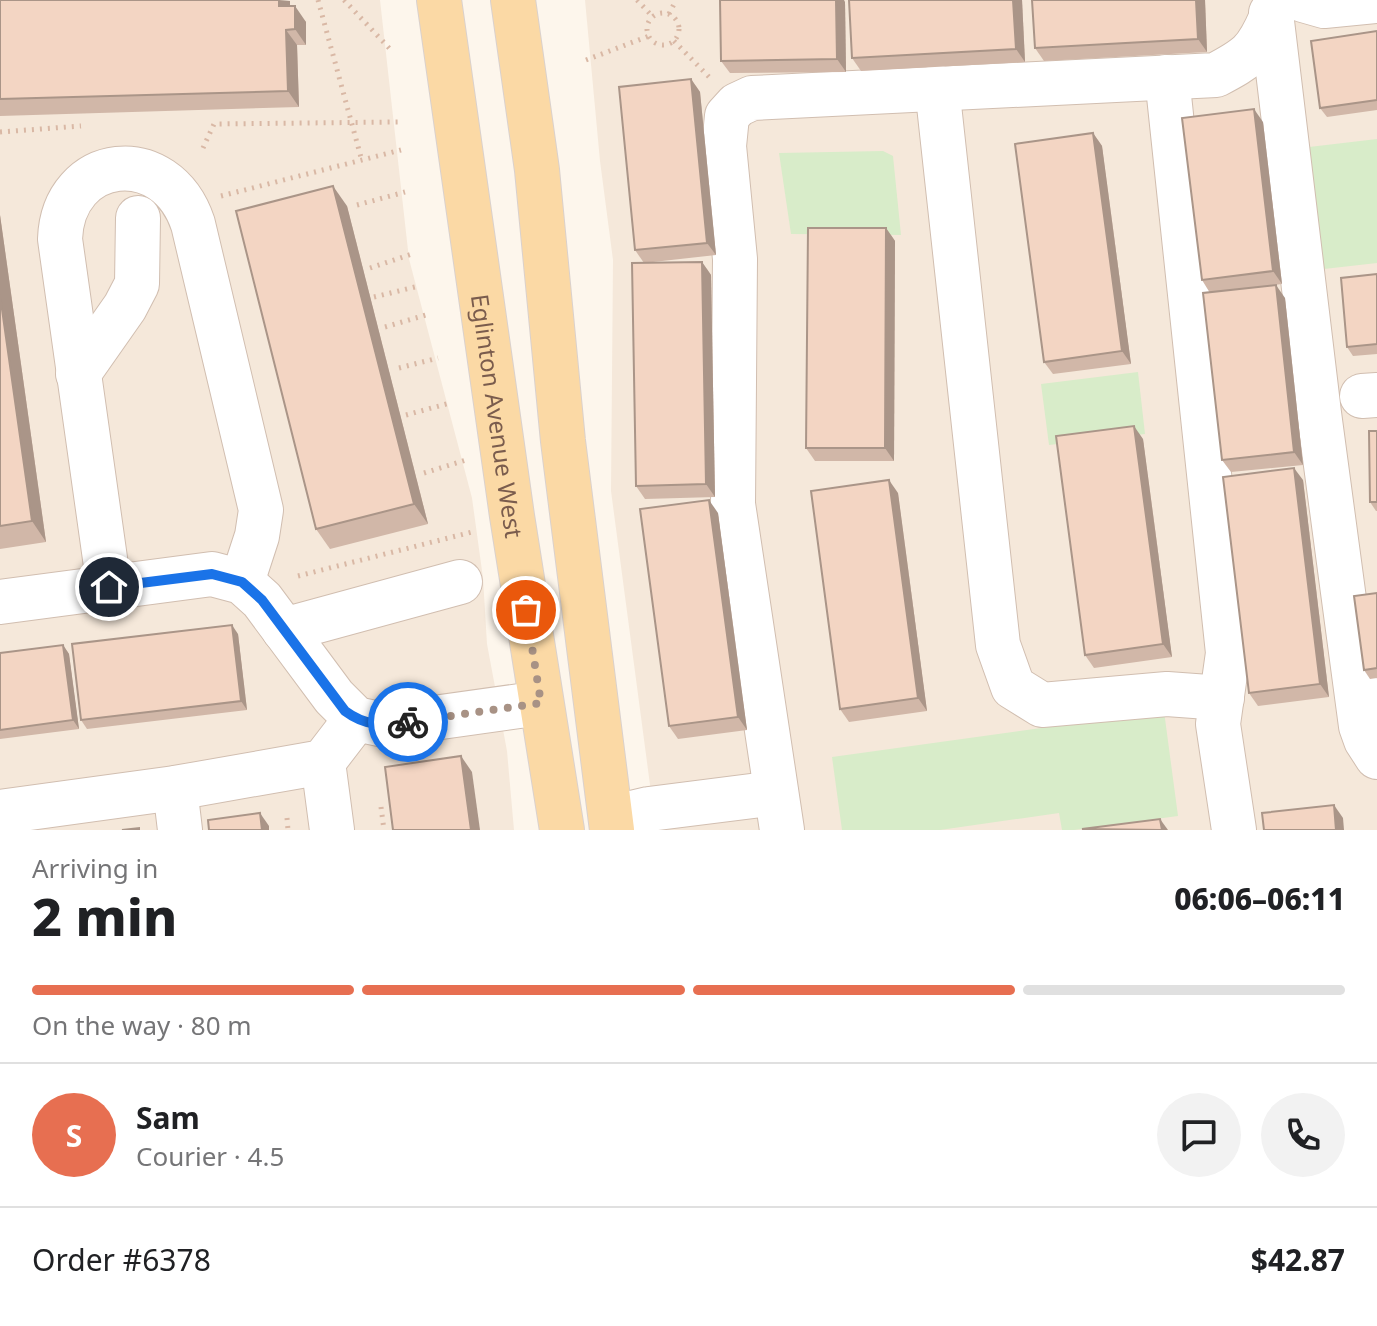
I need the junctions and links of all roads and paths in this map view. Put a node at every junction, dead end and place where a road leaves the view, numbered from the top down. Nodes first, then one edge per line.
1 (318, 0) edge
2 (344, 0) edge
3 (439, 0) edge
4 (513, 0) edge
5 (637, 0) edge
6 (676, 0) edge
7 (1377, 1) edge
8 (1282, 6) edge
9 (669, 14) junction
10 (653, 17) junction
11 (649, 36) junction
12 (674, 41) junction
13 (390, 49) dead end
14 (586, 60) dead end
15 (1167, 77) junction
16 (937, 87) junction
17 (737, 105) junction
18 (398, 122) dead end
19 (352, 123) junction
20 (81, 126) edge
21 (0, 132) edge
22 (203, 148) dead end
23 (401, 150) dead end
24 (362, 162) junction
25 (405, 192) dead end
26 (221, 196) dead end
27 (357, 205) dead end
28 (138, 218) dead end
29 (412, 254) dead end
30 (370, 268) dead end
31 (419, 286) dead end
32 (374, 297) dead end
33 (426, 315) dead end
34 (385, 327) dead end
35 (438, 358) dead end
36 (399, 368) dead end
37 (78, 374) junction
38 (450, 403) dead end
39 (406, 415) dead end
40 (466, 460) dead end
41 (424, 473) dead end
42 (480, 530) dead end
43 (298, 576) dead end
44 (242, 582) junction
45 (460, 582) dead end
46 (109, 587) junction
47 (0, 602) edge
48 (284, 630) junction
49 (1222, 698) junction
50 (541, 703) junction
51 (356, 719) junction
52 (1377, 757) edge
53 (323, 762) junction
54 (381, 807) dead end
55 (178, 809) edge
56 (0, 812) edge
57 (779, 812) edge
58 (287, 818) dead end
59 (612, 824) edge
60 (288, 830) edge
61 (332, 830) edge
62 (384, 830) edge
63 (562, 830) edge
64 (1234, 830) edge

1 - 19 path
2 - 13 path
3 - 50 main road, Eglinton Avenue West
4 - 59 main road
5 - 10 path
6 - 9 path
7 - 8 street
8 - 15 street
8 - 52 street
9 - 10 path
9 - 12 path
10 - 11 path
11 - 12 path
11 - 14 path
12 - 17 path
15 - 16 street
15 - 49 street
16 - 17 street
16 - 49 street
17 - 57 street
18 - 19 path
19 - 22 path
19 - 24 path
20 - 21 path
23 - 24 path
24 - 26 path
25 - 27 path
28 - 37 street
29 - 30 path
31 - 32 path
33 - 34 path
35 - 36 path
37 - 44 street
37 - 46 street
38 - 39 path
40 - 41 path
42 - 43 path
44 - 46 street
44 - 48 street
45 - 48 street
46 - 47 street
48 - 51 street
49 - 64 street
50 - 51 street
50 - 63 main road, Eglinton Avenue West
51 - 53 street
53 - 55 street
53 - 61 street
54 - 62 path
55 - 56 street
57 - 59 street
58 - 60 path

